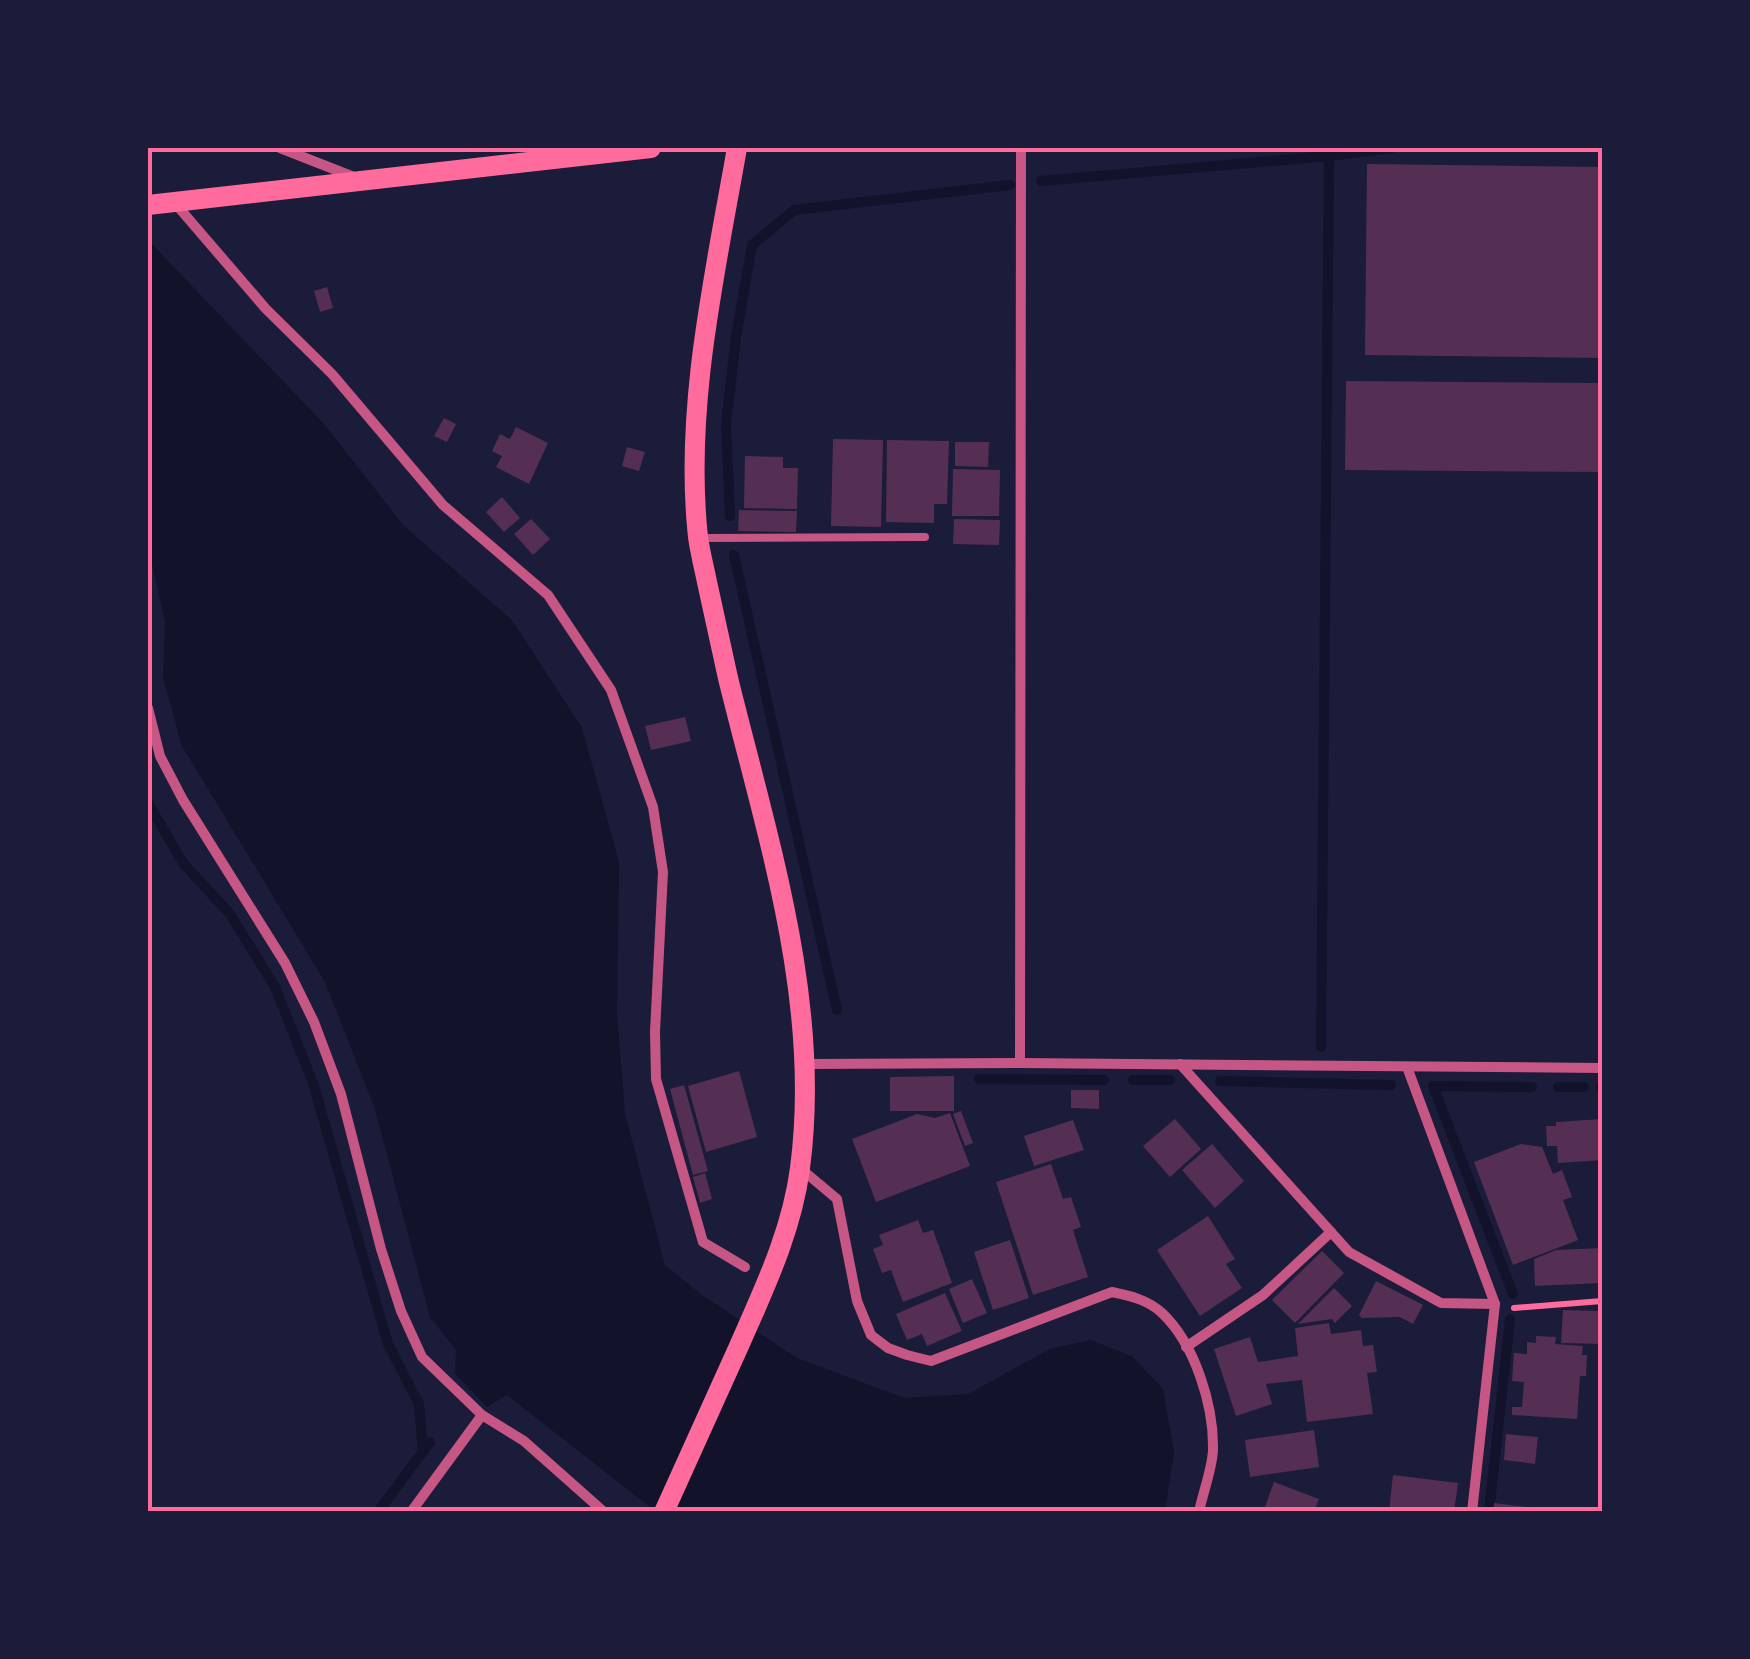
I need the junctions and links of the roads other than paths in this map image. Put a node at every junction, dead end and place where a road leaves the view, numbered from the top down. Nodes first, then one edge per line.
1 (280, 148) edge
2 (651, 148) edge
3 (738, 148) edge
4 (1021, 148) edge
5 (360, 180) junction
6 (174, 202) junction
7 (148, 205) edge
8 (925, 537) dead end
9 (698, 538) junction
10 (148, 708) edge
11 (1020, 1063) junction
12 (806, 1064) junction
13 (1180, 1064) junction
14 (1407, 1067) junction
15 (1602, 1068) edge
16 (800, 1168) junction
17 (1331, 1232) junction
18 (745, 1267) dead end
19 (1495, 1307) junction
20 (1186, 1347) junction
21 (482, 1415) junction
22 (410, 1512) edge
23 (604, 1512) edge
24 (664, 1512) edge
25 (1199, 1512) edge
26 (1472, 1512) edge

1 - 5 street
2 - 5 main road
3 - 9 main road
4 - 11 street
5 - 6 main road
6 - 7 main road
6 - 18 street
8 - 9 lane
9 - 12 main road
10 - 21 street
11 - 12 street
11 - 13 street
12 - 16 main road
13 - 14 street
13 - 17 street
14 - 15 street
14 - 19 street
16 - 20 street
16 - 24 main road
17 - 19 street
17 - 20 street
19 - 26 street
20 - 25 street
21 - 22 street
21 - 23 street

